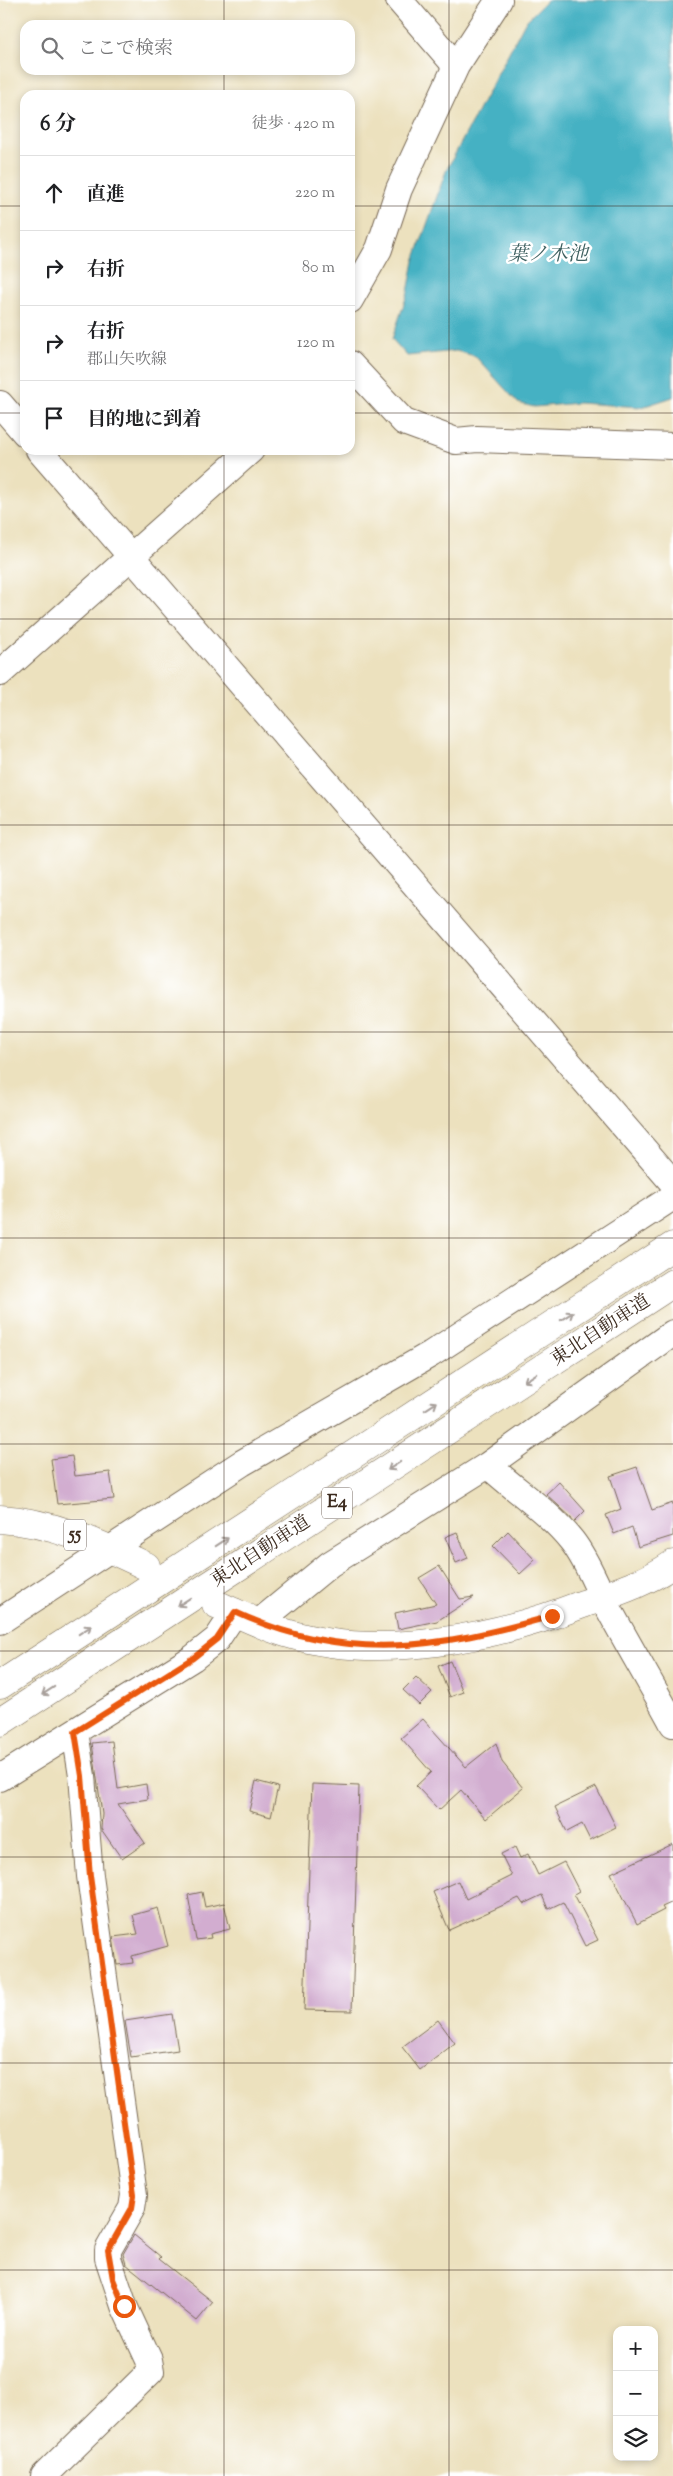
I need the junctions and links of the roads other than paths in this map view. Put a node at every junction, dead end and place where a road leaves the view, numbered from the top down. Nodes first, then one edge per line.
1 (399, 0) edge
2 (499, 0) edge
3 (456, 66) junction
4 (355, 291) edge
5 (355, 369) edge
6 (0, 404) edge
7 (20, 427) edge
8 (673, 446) edge
9 (43, 455) edge
10 (245, 455) edge
11 (132, 557) junction
12 (0, 673) edge
13 (673, 1183) edge
14 (673, 1197) edge
15 (673, 1246) edge
16 (673, 1283) edge
17 (673, 1333) edge
18 (488, 1465) junction
19 (0, 1520) edge
20 (110, 1549) junction
21 (673, 1564) edge
22 (146, 1566) dead end
23 (603, 1597) junction
24 (237, 1613) junction
25 (0, 1621) edge
26 (0, 1685) edge
27 (0, 1722) edge
28 (673, 1724) edge
29 (75, 1732) junction
30 (0, 1778) edge
31 (44, 2476) edge

1 - 3 street
2 - 3 street
3 - 4 street
5 - 8 street
6 - 7 street
9 - 11 street
10 - 11 street
11 - 12 street
11 - 13 street
14 - 20 street
26 -> 15 main road, 東北自動車道 / E4
16 -> 27 main road, 東北自動車道 / E4
17 - 18 street
18 - 23 street
18 - 24 street
19 - 20 main road, 55
20 - 22 main road, 55
20 - 25 street
21 - 23 main road
23 - 24 main road
23 - 28 street
24 - 29 street
29 - 30 street
29 - 31 street

